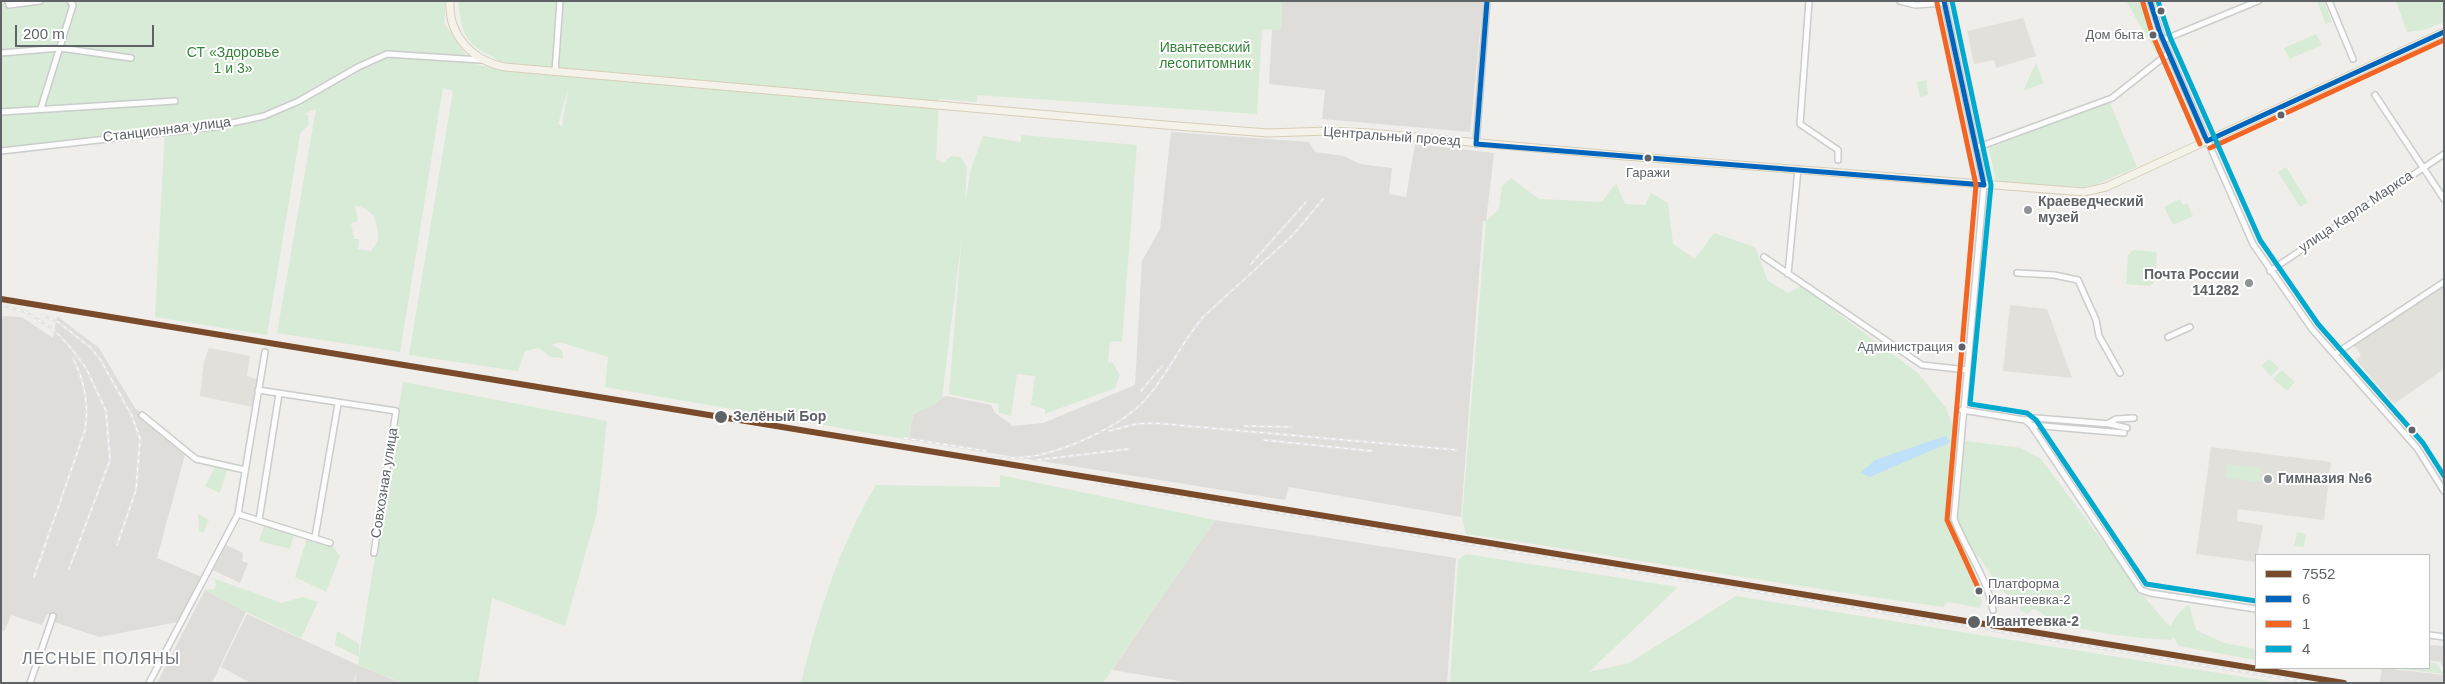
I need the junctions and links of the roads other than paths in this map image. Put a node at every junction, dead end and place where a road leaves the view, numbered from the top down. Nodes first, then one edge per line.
1 (8, 1) edge
2 (40, 1) edge
3 (70, 1) edge
4 (450, 1) edge
5 (560, 1) edge
6 (1487, 1) edge
7 (1809, 1) edge
8 (1900, 1) edge
9 (2150, 1) edge
10 (2258, 1) edge
11 (2329, 1) edge
12 (1945, 2) edge
13 (2444, 32) edge
14 (2163, 40) junction
15 (60, 48) junction
16 (1, 53) edge
17 (2169, 53) junction
18 (131, 58) dead end
19 (2353, 59) dead end
20 (481, 60) junction
21 (555, 72) junction
22 (2375, 95) dead end
23 (175, 102) dead end
24 (40, 108) junction
25 (1, 112) edge
26 (2206, 141) junction
27 (1476, 144) junction
28 (1976, 148) junction
29 (1, 151) edge
30 (2444, 154) edge
31 (1838, 160) dead end
32 (2424, 167) junction
33 (1798, 169) junction
34 (1984, 185) junction
35 (2444, 199) edge
36 (1764, 257) dead end
37 (2270, 271) junction
38 (2016, 273) dead end
39 (1788, 274) junction
40 (2444, 282) edge
41 (2190, 327) dead end
42 (2168, 337) dead end
43 (265, 352) dead end
44 (2335, 354) junction
45 (1967, 370) junction
46 (2120, 373) dead end
47 (258, 390) junction
48 (279, 394) junction
49 (338, 404) junction
50 (1962, 410) junction
51 (142, 415) dead end
52 (2134, 418) dead end
53 (2025, 420) junction
54 (2031, 424) junction
55 (2108, 424) junction
56 (245, 470) junction
57 (2444, 490) edge
58 (238, 514) junction
59 (259, 520) junction
60 (315, 537) junction
61 (330, 543) dead end
62 (374, 553) dead end
63 (2255, 609) edge
64 (1993, 610) dead end
65 (53, 616) dead end
66 (2430, 635) edge
67 (2444, 637) edge
68 (30, 683) edge
69 (149, 683) edge

1 - 2 street
3 - 15 street
4 - 20 main road
5 - 21 street
6 - 27 street
7 - 31 street
8 - 12 street
9 - 14 street
10 - 14 street
11 - 19 street
12 - 28 street
13 - 26 main road, Центральный проезд
14 - 17 street
15 - 16 street
15 - 18 street
15 - 24 street
17 - 26 street
17 - 28 street
20 - 21 main road, Центральный проезд
20 - 29 street, Станционная улица
21 - 27 main road, Центральный проезд
22 - 32 street
23 - 24 street
24 - 25 street
26 - 34 main road, Центральный проезд
26 - 37 street
27 - 33 main road, Центральный проезд
28 - 34 street
30 - 32 street, улица Карла Маркса
32 - 35 street
32 - 37 street, улица Карла Маркса
33 - 34 main road, Центральный проезд
33 - 39 street
34 - 45 street
36 - 39 street
37 - 44 street
38 - 46 street
39 - 45 street
40 - 44 street
41 - 42 street
43 - 47 street
44 - 57 street
45 - 50 street
47 - 48 street, Совхозная улица
47 - 56 street
48 - 49 street, Совхозная улица
48 - 59 street
49 - 60 street
49 - 62 street, Совхозная улица
50 - 53 street
50 - 64 street
51 - 56 street
52 - 55 street
53 - 54 street
53 - 55 street
54 - 55 street
54 - 63 street
56 - 58 street
58 - 59 street
58 - 69 street
59 - 60 street
60 - 61 street
65 - 68 street
66 - 67 street

